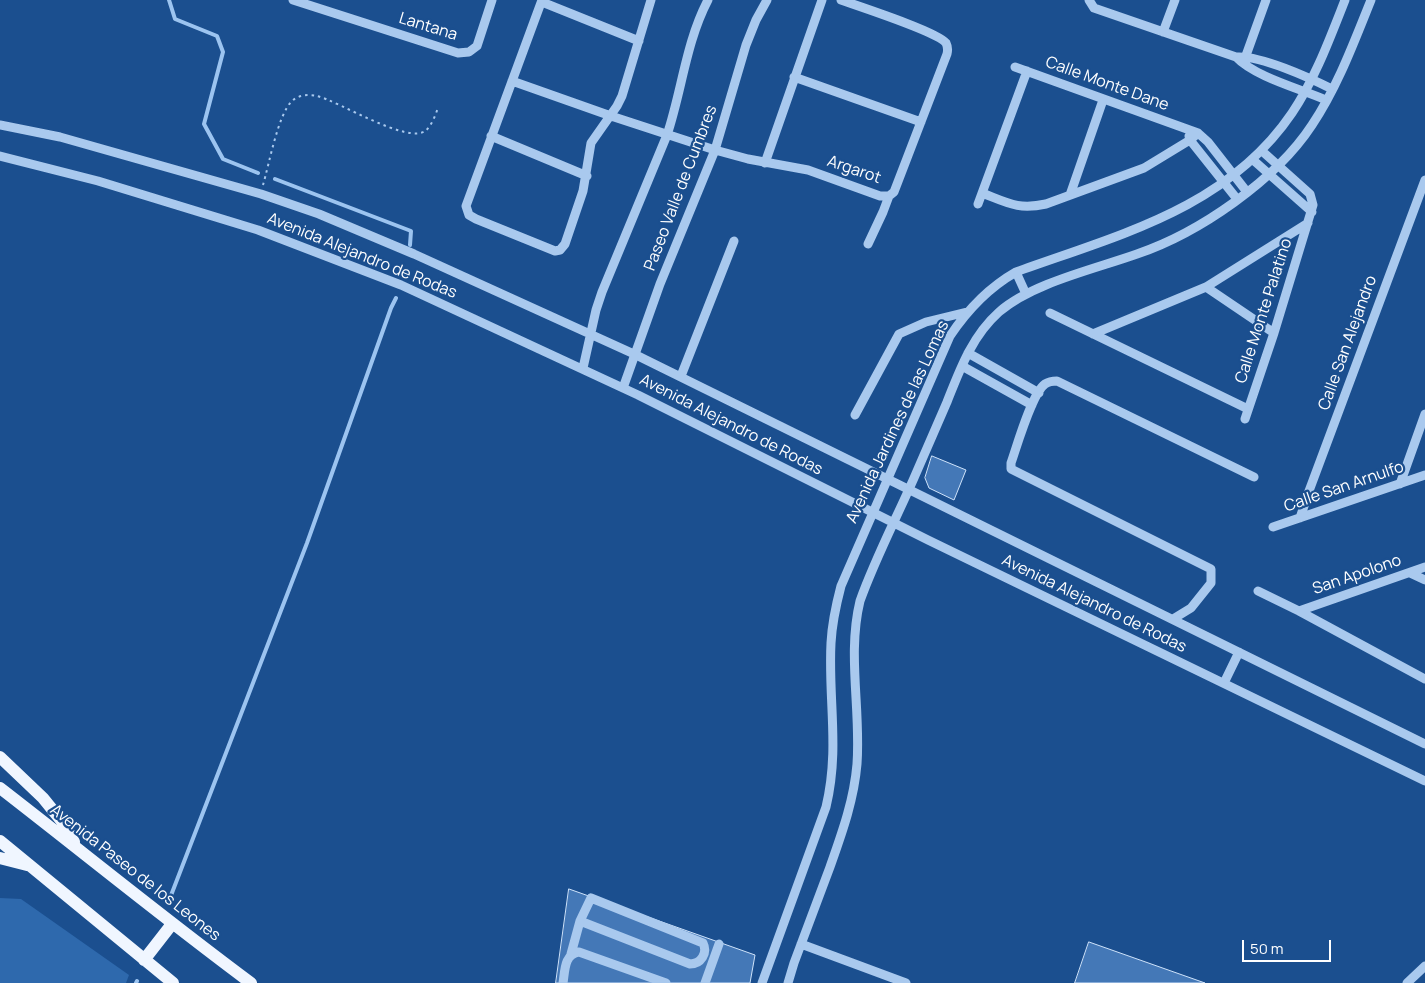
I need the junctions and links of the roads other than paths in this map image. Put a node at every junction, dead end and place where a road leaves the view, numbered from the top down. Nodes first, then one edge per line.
1 (293, 0) edge
2 (492, 0) edge
3 (651, 0) edge
4 (708, 0) edge
5 (767, 0) edge
6 (822, 0) edge
7 (841, 0) edge
8 (1089, 0) edge
9 (1175, 0) edge
10 (1266, 0) edge
11 (1345, 0) edge
12 (1371, 0) edge
13 (542, 1) edge
14 (1163, 32) junction
15 (639, 40) junction
16 (1241, 59) junction
17 (1015, 67) dead end
18 (1027, 72) junction
19 (794, 77) junction
20 (1311, 78) junction
21 (512, 81) junction
22 (1332, 89) junction
23 (1305, 91) junction
24 (1103, 100) junction
25 (1326, 100) junction
26 (611, 116) junction
27 (921, 122) junction
28 (0, 125) edge
29 (667, 135) junction
30 (1192, 135) junction
31 (491, 136) junction
32 (714, 150) junction
33 (1262, 151) junction
34 (0, 156) edge
35 (1252, 159) junction
36 (765, 163) junction
37 (1278, 165) junction
38 (1234, 174) junction
39 (1268, 174) junction
40 (587, 176) junction
41 (1425, 180) edge
42 (1224, 182) junction
43 (1247, 192) junction
44 (982, 193) junction
45 (1070, 195) junction
46 (889, 196) junction
47 (1237, 199) junction
48 (978, 204) dead end
49 (1312, 212) junction
50 (1308, 223) junction
51 (734, 242) dead end
52 (868, 244) dead end
53 (1016, 272) junction
54 (1206, 287) junction
55 (1026, 294) junction
56 (968, 312) junction
57 (1050, 313) dead end
58 (591, 333) junction
59 (1274, 333) junction
60 (1093, 334) junction
61 (968, 353) junction
62 (634, 354) junction
63 (962, 366) junction
64 (583, 368) junction
65 (681, 376) junction
66 (623, 388) junction
67 (1039, 393) junction
68 (1032, 405) junction
69 (1248, 409) junction
70 (1425, 414) edge
71 (855, 415) dead end
72 (1245, 419) dead end
73 (1425, 475) edge
74 (888, 477) junction
75 (1254, 477) dead end
76 (1400, 484) junction
77 (909, 488) junction
78 (872, 512) junction
79 (1300, 518) junction
80 (894, 523) junction
81 (1273, 527) dead end
82 (1425, 567) edge
83 (1410, 572) junction
84 (1425, 580) edge
85 (1258, 591) dead end
86 (1299, 611) junction
87 (1173, 619) junction
88 (1239, 652) junction
89 (1425, 679) edge
90 (1224, 683) junction
91 (1425, 744) edge
92 (0, 758) edge
93 (1425, 781) edge
94 (0, 788) edge
95 (0, 841) edge
96 (76, 847) junction
97 (0, 858) edge
98 (30, 866) junction
99 (580, 921) junction
100 (172, 924) junction
101 (719, 944) dead end
102 (801, 944) junction
103 (571, 954) junction
104 (144, 960) junction
105 (1424, 969) edge
106 (173, 983) edge
107 (251, 983) edge
108 (563, 983) edge
109 (666, 983) edge
110 (705, 983) edge
111 (762, 983) edge
112 (788, 983) edge
113 (906, 983) edge
114 (1407, 983) edge

1 - 2 street, Lantana
3 - 15 street
4 - 29 street, Paseo Valle de Cumbres
5 - 32 street, Paseo Valle de Cumbres
6 - 19 street
7 - 27 street, Argarot
8 - 14 street
9 - 14 street
10 - 16 street
11 - 20 street, Avenida Jardines de las Lomas
12 - 22 street
13 - 15 street
13 - 21 street
14 - 16 street
15 - 26 street
16 - 20 street
16 - 23 street
17 - 18 street, Calle Monte Dane
18 - 24 street, Calle Monte Dane
18 - 44 street
19 - 27 street
19 - 36 street
20 - 22 street
20 - 23 street, Avenida Jardines de las Lomas
21 - 26 street, Argarot
21 - 31 street
22 - 25 street
23 - 25 street
23 - 33 street, Avenida Jardines de las Lomas
24 - 30 street, Calle Monte Dane
24 - 45 street
25 - 37 street
26 - 29 street, Argarot
26 - 40 street
27 - 46 street, Argarot
28 - 58 street, Avenida Alejandro de Rodas
29 - 32 street, Argarot
29 - 58 street, Paseo Valle de Cumbres
30 - 38 street, Calle Monte Dane
30 - 42 street, Calle Monte Dane
30 - 45 street
31 - 40 street
31 - 40 street
32 - 36 street, Argarot
32 - 62 street, Paseo Valle de Cumbres
33 - 35 street, Avenida Jardines de las Lomas
33 - 37 street
34 - 64 street, Avenida Alejandro de Rodas
35 - 38 street, Avenida Jardines de las Lomas
35 - 39 street
36 - 46 street, Argarot
37 - 39 street
37 - 49 street
38 - 42 street, Avenida Jardines de las Lomas
38 - 43 street, Calle Monte Dane
39 - 43 street
39 - 49 street
41 - 79 street, Calle San Alejandro
42 - 47 street, Calle Monte Dane
42 - 53 street, Avenida Jardines de las Lomas
43 - 47 street
44 - 45 street
44 - 48 street
46 - 52 street
47 - 55 street
49 - 50 street, Calle Monte Palatino
50 - 54 street
50 - 59 street, Calle Monte Palatino
51 - 65 street
53 - 55 street
53 - 56 street, Avenida Jardines de las Lomas
54 - 59 street
54 - 60 street
55 - 61 street
56 - 71 street
56 - 74 street, Avenida Jardines de las Lomas
57 - 60 street
58 - 62 street, Avenida Alejandro de Rodas
58 - 64 street, Paseo Valle de Cumbres
59 - 69 street, Calle Monte Palatino
60 - 69 street
61 - 63 street
61 - 67 street
62 - 65 street, Avenida Alejandro de Rodas
62 - 66 street, Paseo Valle de Cumbres
63 - 68 street
63 - 77 street
64 - 66 street, Avenida Alejandro de Rodas
65 - 74 street, Avenida Alejandro de Rodas
66 - 78 street, Avenida Alejandro de Rodas
67 - 68 street
67 - 75 street
68 - 87 street
69 - 72 street, Calle Monte Palatino
70 - 76 street
73 - 76 street, Calle San Arnulfo
74 - 77 street, Avenida Alejandro de Rodas
74 - 78 street, Avenida Jardines de las Lomas
76 - 79 street, Calle San Arnulfo
77 - 80 street
77 - 87 street, Avenida Alejandro de Rodas
78 - 80 street, Avenida Alejandro de Rodas
78 - 111 street, Avenida Jardines de las Lomas
79 - 81 street, Calle San Arnulfo
80 - 90 street, Avenida Alejandro de Rodas
80 - 102 street
82 - 83 street, San Apolono
83 - 84 street
83 - 86 street, San Apolono
85 - 86 street
86 - 89 street
87 - 88 street, Avenida Alejandro de Rodas
88 - 90 street
88 - 91 street, Avenida Alejandro de Rodas
90 - 93 street, Avenida Alejandro de Rodas
92 - 96 main road
94 - 96 main road, Avenida Paseo de los Leones
95 - 98 main road
96 - 100 main road, Avenida Paseo de los Leones
97 - 98 main road
98 - 104 main road
99 - 99 street
99 - 103 street
100 - 104 main road
100 - 107 main road, Avenida Paseo de los Leones
101 - 110 street
102 - 112 street
102 - 113 street
103 - 108 street
103 - 109 street
104 - 106 main road
105 - 114 street

